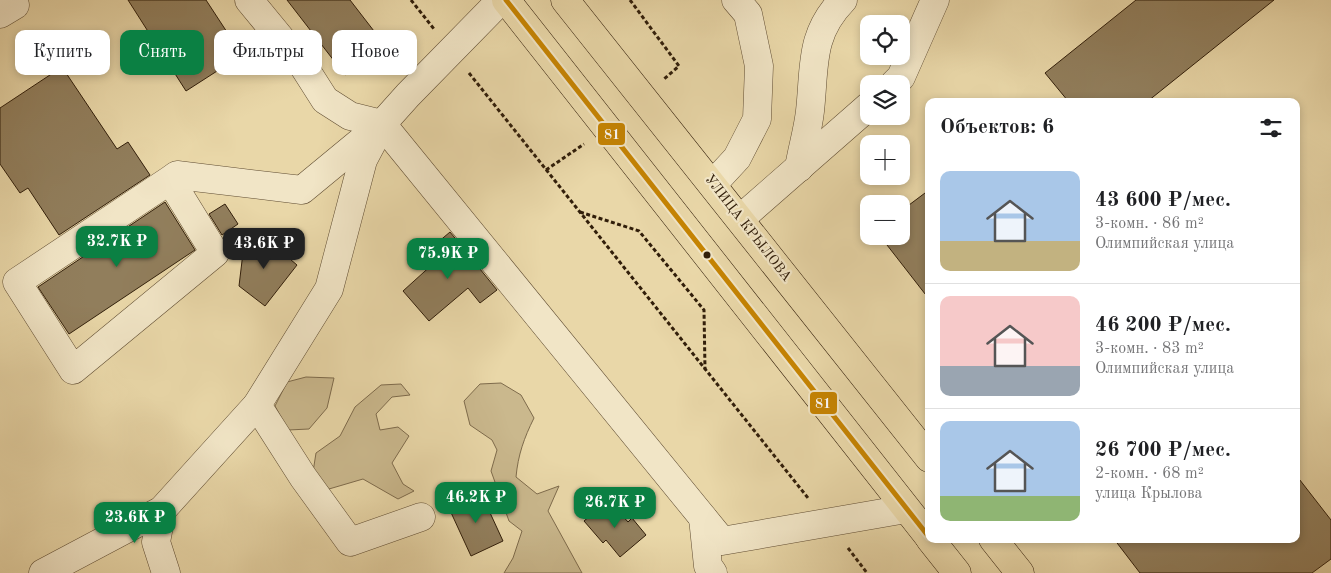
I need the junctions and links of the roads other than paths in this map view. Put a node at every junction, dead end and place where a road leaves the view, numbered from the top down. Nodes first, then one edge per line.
1 (249, 0) edge
2 (501, 0) edge
3 (506, 0) edge
4 (565, 0) edge
5 (736, 0) edge
6 (843, 0) edge
7 (935, 0) edge
8 (902, 75) edge
9 (860, 114) edge
10 (382, 124) junction
11 (798, 168) junction
12 (170, 180) junction
13 (713, 184) junction
14 (740, 219) junction
15 (257, 405) junction
16 (925, 453) edge
17 (906, 509) junction
18 (162, 510) junction
19 (421, 517) dead end
20 (703, 518) junction
21 (925, 533) edge
22 (933, 543) edge
23 (996, 543) edge
24 (43, 573) edge
25 (166, 573) edge
26 (713, 573) edge
27 (957, 573) edge
28 (1020, 573) edge

1 - 10 street
2 - 10 street
3 - 17 main road
4 - 13 main road, УЛИЦА КРЫЛОВА
5 - 13 street
6 - 11 street
7 - 8 street
9 - 11 street
10 - 12 street
10 - 15 street
10 - 20 street
11 - 14 street
12 - 12 street
13 - 14 main road, УЛИЦА КРЫЛОВА
14 - 16 main road, УЛИЦА КРЫЛОВА
15 - 18 street
15 - 19 street
17 - 20 street
17 - 21 main road
18 - 24 street
18 - 25 street
20 - 26 street
22 - 27 main road
23 - 28 main road

